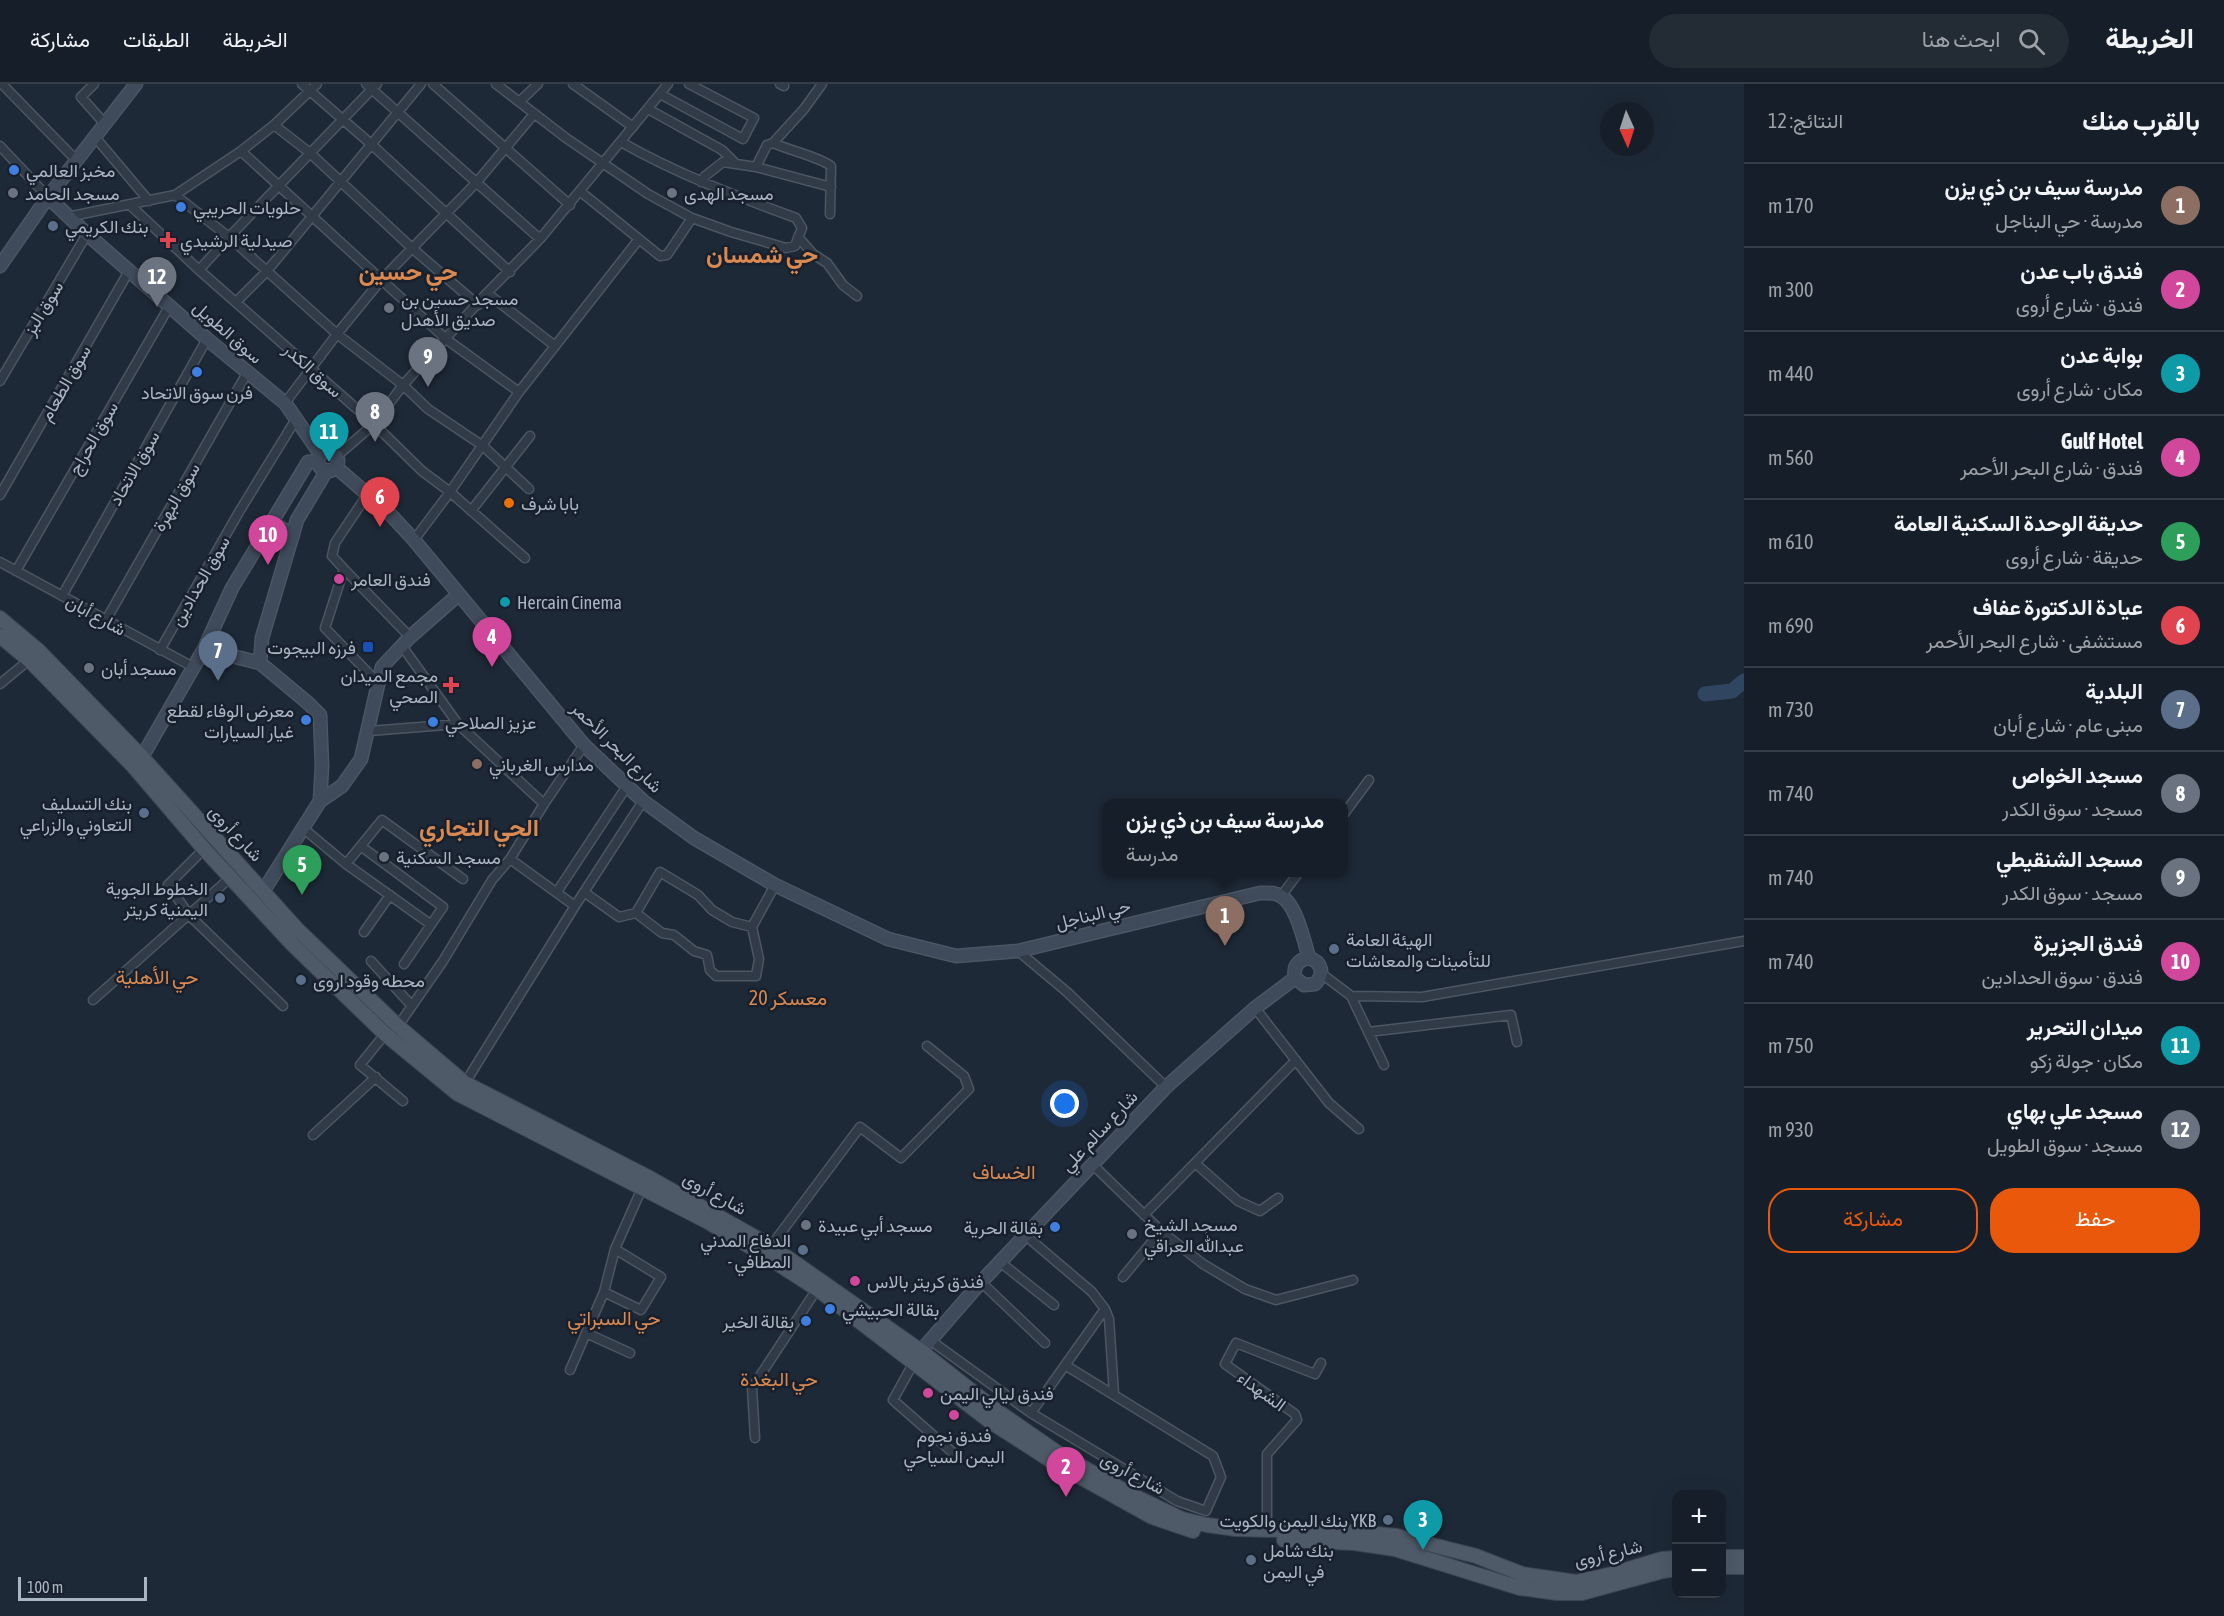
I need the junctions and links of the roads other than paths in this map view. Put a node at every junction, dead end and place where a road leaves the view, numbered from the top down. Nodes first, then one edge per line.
1 (2, 84) edge
2 (94, 84) edge
3 (136, 84) edge
4 (302, 84) edge
5 (317, 84) edge
6 (421, 84) edge
7 (433, 84) edge
8 (496, 84) edge
9 (538, 84) edge
10 (573, 84) edge
11 (668, 84) edge
12 (688, 84) edge
13 (822, 84) edge
14 (372, 86) edge
15 (309, 91) junction
16 (660, 94) junction
17 (519, 102) junction
18 (648, 109) junction
19 (397, 112) junction
20 (534, 114) junction
21 (342, 120) junction
22 (105, 124) junction
23 (274, 125) junction
24 (633, 127) junction
25 (95, 137) junction
26 (621, 142) junction
27 (773, 143) junction
28 (371, 144) junction
29 (0, 146) edge
30 (505, 148) junction
31 (241, 151) junction
32 (310, 153) junction
33 (76, 160) junction
34 (734, 162) junction
35 (603, 163) junction
36 (756, 166) junction
37 (340, 180) junction
38 (701, 182) junction
39 (476, 183) junction
40 (279, 185) junction
41 (831, 187) junction
42 (581, 192) junction
43 (175, 195) junction
44 (48, 197) junction
45 (149, 201) junction
46 (130, 205) junction
47 (570, 205) junction
48 (447, 214) junction
49 (830, 214) dead end
50 (312, 215) junction
51 (68, 216) junction
52 (692, 218) junction
53 (87, 234) junction
54 (229, 237) junction
55 (798, 237) junction
56 (639, 238) junction
57 (540, 239) junction
58 (413, 249) junction
59 (1, 264) edge
60 (199, 270) junction
61 (267, 270) junction
62 (129, 271) junction
63 (510, 272) junction
64 (382, 279) junction
65 (487, 293) junction
66 (857, 296) dead end
67 (236, 302) junction
68 (170, 305) junction
69 (478, 305) junction
70 (338, 334) junction
71 (207, 339) junction
72 (447, 339) junction
73 (555, 346) junction
74 (312, 369) junction
75 (247, 373) junction
76 (0, 381) edge
77 (403, 386) junction
78 (519, 392) junction
79 (285, 403) junction
80 (296, 419) junction
81 (374, 424) junction
82 (530, 436) dead end
83 (483, 446) junction
84 (328, 462) junction
85 (506, 467) junction
86 (529, 489) dead end
87 (450, 492) junction
88 (0, 495) edge
89 (367, 495) junction
90 (471, 511) junction
91 (271, 522) junction
92 (293, 535) junction
93 (414, 540) junction
94 (525, 558) dead end
95 (0, 562) edge
96 (344, 569) junction
97 (16, 571) junction
98 (458, 595) junction
99 (62, 596) junction
100 (0, 618) edge
101 (106, 620) junction
102 (0, 636) edge
103 (406, 641) junction
104 (204, 649) junction
105 (160, 650) junction
106 (34, 655) junction
107 (260, 663) junction
108 (193, 667) junction
109 (378, 683) junction
110 (0, 684) edge
111 (458, 724) junction
112 (369, 731) junction
113 (584, 745) junction
114 (137, 762) junction
115 (1369, 780) dead end
116 (627, 786) junction
117 (320, 801) junction
118 (642, 801) junction
119 (544, 804) junction
120 (1348, 808) edge
121 (304, 829) junction
122 (362, 847) junction
123 (204, 849) junction
124 (510, 859) junction
125 (346, 864) junction
126 (231, 877) junction
127 (1296, 877) edge
128 (463, 879) dead end
129 (775, 885) junction
130 (264, 890) junction
131 (557, 892) junction
132 (584, 892) junction
133 (390, 895) junction
134 (1282, 896) junction
135 (256, 903) junction
136 (575, 906) junction
137 (636, 913) junction
138 (190, 916) junction
139 (430, 924) junction
140 (752, 927) junction
141 (364, 932) dead end
142 (1744, 942) edge
143 (1018, 951) junction
144 (1309, 958) junction
145 (371, 962) dead end
146 (404, 964) dead end
147 (1322, 974) junction
148 (1295, 978) junction
149 (1351, 996) junction
150 (93, 1000) dead end
151 (284, 1005) dead end
152 (412, 1006) junction
153 (1254, 1008) junction
154 (398, 1026) junction
155 (1368, 1032) junction
156 (385, 1034) junction
157 (1517, 1042) dead end
158 (927, 1046) dead end
159 (1296, 1060) junction
160 (1384, 1065) dead end
161 (376, 1077) junction
162 (1166, 1087) junction
163 (461, 1088) junction
164 (403, 1101) dead end
165 (1359, 1129) dead end
166 (313, 1135) dead end
167 (1195, 1163) junction
168 (1092, 1164) junction
169 (645, 1183) junction
170 (1278, 1198) dead end
171 (1144, 1215) junction
172 (1161, 1231) junction
173 (1025, 1235) junction
174 (771, 1246) junction
175 (615, 1249) junction
176 (1000, 1262) junction
177 (1123, 1277) dead end
178 (1353, 1280) dead end
179 (981, 1282) junction
180 (817, 1289) junction
181 (604, 1292) junction
182 (1054, 1305) dead end
183 (1105, 1310) junction
184 (586, 1333) junction
185 (930, 1340) junction
186 (1045, 1343) dead end
187 (630, 1353) dead end
188 (917, 1357) junction
189 (1321, 1363) dead end
190 (1065, 1365) junction
191 (570, 1370) dead end
192 (1114, 1394) junction
193 (1031, 1413) junction
194 (755, 1438) dead end
195 (959, 1458) dead end
196 (1267, 1530) junction
197 (1726, 1557) edge
198 (1744, 1557) edge
199 (1672, 1558) edge
200 (1726, 1567) edge
201 (1744, 1567) edge
202 (1672, 1570) edge
203 (1522, 1574) junction
204 (1520, 1588) junction

1 - 33 street
2 - 22 street
3 - 22 street
4 - 15 street
5 - 15 street
6 - 19 street
7 - 30 street
8 - 17 street
9 - 17 street
10 - 24 street
11 - 16 street
12 - 16 street
13 - 27 street
14 - 19 street
14 - 21 street
15 - 21 street
15 - 23 street
16 - 18 street
17 - 20 street
18 - 24 street
18 - 34 street
19 - 28 street
19 - 39 street
20 - 30 street
20 - 35 street
21 - 28 street
21 - 32 street
22 - 25 street
23 - 31 street
23 - 32 street
24 - 26 street
25 - 33 street
25 - 45 street
26 - 35 street
26 - 38 street
27 - 36 street
27 - 41 street
28 - 37 street
28 - 48 street
29 - 44 street
30 - 39 street
30 - 47 street
31 - 40 street
31 - 43 street
32 - 37 street
32 - 40 street
33 - 44 street
34 - 36 street
34 - 38 street
35 - 42 street
35 - 52 street
36 - 41 street
37 - 50 street
37 - 58 street
38 - 55 street
39 - 48 street
39 - 57 street
40 - 50 street
40 - 54 street
41 - 49 street
42 - 47 street
42 - 56 street
43 - 45 street
43 - 54 street
44 - 51 street, سوق الطويل
44 - 59 street
45 - 46 street
46 - 51 street
46 - 60 street, سوق الكدر
47 - 57 street
48 - 58 street
48 - 63 street
50 - 61 street
50 - 64 street
51 - 53 street, سوق الطويل
52 - 55 street
52 - 56 street
53 - 62 street, سوق الطويل
53 - 76 street, سوق البز
54 - 60 street
54 - 61 street
55 - 66 street
56 - 73 street
57 - 63 street
58 - 64 street
58 - 69 street
60 - 67 street, سوق الكدر
61 - 67 street
61 - 70 street
62 - 68 street, سوق الطويل
62 - 88 street, سوق الطعام
63 - 65 street
64 - 70 street
64 - 72 street
65 - 69 street
65 - 73 street
67 - 74 street, سوق الكدر
68 - 71 street, سوق الطويل
68 - 97 street, سوق الحراج
69 - 72 street
70 - 74 street
70 - 77 street
71 - 75 street, سوق الطويل
71 - 99 street, سوق الاتحاد
72 - 77 street
72 - 78 street
73 - 78 street
74 - 79 street
74 - 81 street, سوق الكدر
75 - 79 street, سوق الطويل
75 - 101 street, سوق البهرة
77 - 81 street
77 - 83 street
78 - 83 street
79 - 80 street, سوق الطويل
80 - 84 street, سوق الطويل
80 - 105 street, سوق الحدادين
81 - 84 street
81 - 87 street, سوق الكدر
82 - 85 street
83 - 85 street
83 - 87 street
84 - 89 street, شارع البحر الأحمر
84 - 91 street
84 - 92 street
85 - 86 street
85 - 90 street
87 - 90 street, سوق الكدر
87 - 93 street
89 - 93 street, شارع البحر الأحمر
89 - 96 street
90 - 94 street, سوق الكدر
91 - 92 street
91 - 104 street
92 - 107 street
93 - 98 street, شارع البحر الأحمر
95 - 97 street, شارع أبان
96 - 103 street
96 - 109 street
97 - 99 street, شارع أبان
98 - 103 street
98 - 113 street, شارع البحر الأحمر
99 - 101 street, شارع أبان
100 - 106 main road, شارع أروى
101 - 105 street, شارع أبان
102 - 106 main road, شارع أروى
103 - 109 street
103 - 111 street
104 - 107 street
104 - 108 street
105 - 108 street, شارع أبان
106 - 110 street
106 - 114 main road, شارع أروى
107 - 117 street
108 - 114 street
109 - 112 street
111 - 112 street
111 - 119 street
112 - 117 street
113 - 116 street, شارع البحر الأحمر
113 - 119 street
114 - 123 main road, شارع أروى
114 - 130 main road, شارع أروى
115 - 120 street
116 - 118 street, شارع البحر الأحمر
116 - 131 street
117 - 121 street
118 - 129 street, شارع البحر الأحمر
118 - 132 street
119 - 124 street
121 - 125 street
121 - 130 street
122 - 125 street
122 - 128 street
122 - 139 street
123 - 126 main road, شارع أروى
123 - 138 street
124 - 131 street
124 - 152 street
125 - 133 street
126 - 135 main road, شارع أروى
126 - 138 street
127 - 134 street
129 - 140 street
129 - 143 street, شارع البحر الأحمر
130 - 135 main road
130 - 154 main road, شارع أروى
131 - 136 street
132 - 136 street
132 - 137 street
133 - 139 street
133 - 141 street
134 - 143 street, حي البناجل
134 - 144 street
135 - 156 main road, شارع أروى
136 - 163 street
137 - 140 street
137 - 140 street
138 - 150 street
138 - 151 street
139 - 146 street
142 - 149 street
143 - 162 street
144 - 147 street
144 - 148 street
145 - 152 street
147 - 148 street
147 - 149 street
148 - 153 street, شارع سالم علي
149 - 155 street
152 - 154 street
153 - 159 street
153 - 162 street, شارع سالم علي
154 - 163 main road, شارع أروى
155 - 157 street
155 - 160 street
156 - 161 street
156 - 163 main road, شارع أروى
158 - 174 street
159 - 165 street
159 - 167 street
161 - 164 street
161 - 166 street
162 - 168 street, شارع سالم علي
163 - 169 main road, شارع أروى
167 - 170 street
167 - 171 street
168 - 171 street
168 - 173 street, شارع سالم علي
169 - 174 main road, شارع أروى
169 - 175 street
169 - 180 main road, شارع أروى
171 - 172 street
172 - 177 street
172 - 178 street
173 - 176 street, شارع سالم علي
173 - 183 street
174 - 188 main road, شارع أروى
175 - 181 street
175 - 181 street
176 - 179 street, شارع سالم علي
176 - 182 street
179 - 185 street, شارع سالم علي
179 - 186 street
180 - 188 main road, شارع أروى
180 - 194 street
181 - 184 street
183 - 190 street
183 - 192 street
184 - 187 street
184 - 191 street
185 - 188 street, شارع سالم علي
185 - 193 street
188 - 195 street
188 - 196 main road, شارع أروى
188 - 204 main road, شارع أروى
189 - 196 street, الشهداء
190 - 192 street
190 - 193 street
192 - 193 street
196 - 203 main road, شارع أروى
197 - 198 main road
199 - 203 main road, شارع أروى
200 - 201 main road
202 - 204 main road, شارع أروى
203 - 204 main road

